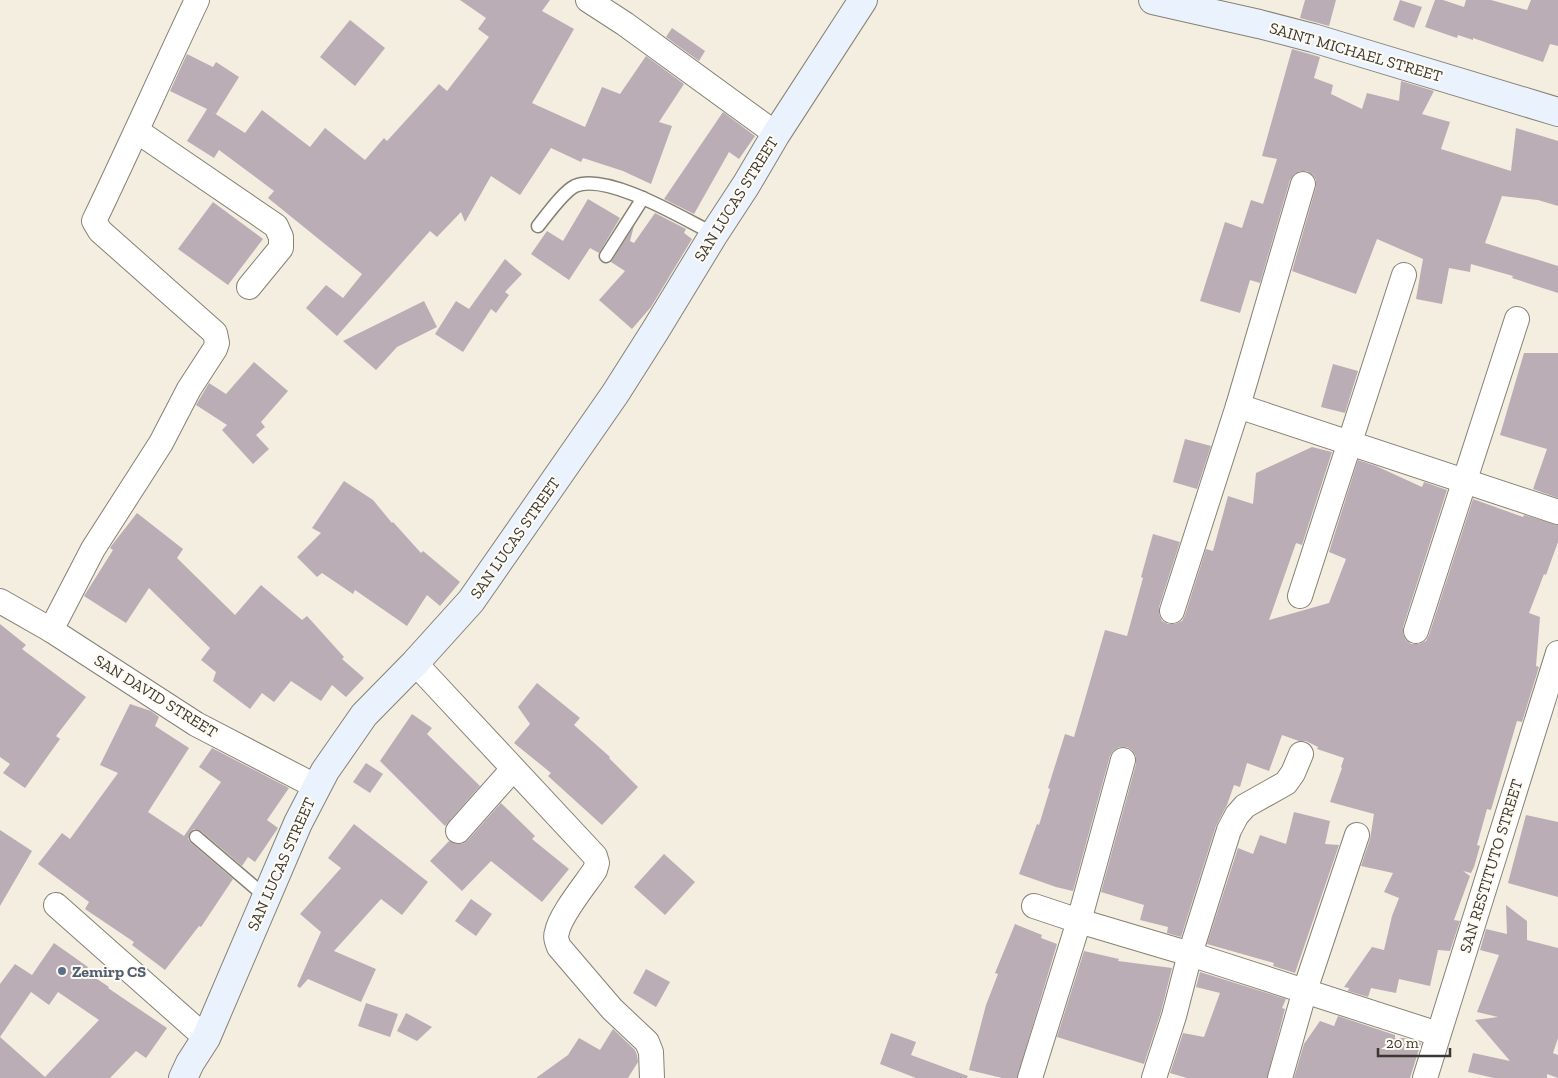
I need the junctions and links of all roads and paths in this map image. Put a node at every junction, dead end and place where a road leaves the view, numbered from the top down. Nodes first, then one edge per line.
1 (197, 0) edge
2 (588, 0) edge
3 (863, 0) edge
4 (1153, 0) edge
5 (1558, 112) edge
6 (138, 131) junction
7 (776, 134) junction
8 (1303, 184) dead end
9 (643, 198) junction
10 (538, 226) dead end
11 (714, 234) junction
12 (606, 256) dead end
13 (1404, 275) dead end
14 (249, 287) dead end
15 (1517, 319) dead end
16 (1238, 406) junction
17 (1349, 443) junction
18 (1465, 482) junction
19 (1558, 512) edge
20 (1300, 596) dead end
21 (0, 601) edge
22 (1172, 611) dead end
23 (51, 630) junction
24 (1416, 631) dead end
25 (1558, 653) edge
26 (415, 663) junction
27 (1553, 687) edge
28 (1301, 754) dead end
29 (1123, 760) dead end
30 (513, 769) junction
31 (315, 786) junction
32 (458, 831) dead end
33 (1357, 835) dead end
34 (196, 837) dead end
35 (266, 897) junction
36 (56, 905) dead end
37 (1034, 906) dead end
38 (1078, 921) junction
39 (1190, 954) junction
40 (1305, 990) junction
41 (1438, 1034) junction
42 (206, 1038) junction
43 (183, 1078) edge
44 (652, 1078) edge
45 (1030, 1078) edge
46 (1154, 1078) edge
47 (1280, 1078) edge
48 (1425, 1078) edge

1 - 6 street
2 - 7 street
3 - 7 street, SAN LUCAS STREET
4 - 5 street, SAINT MICHAEL STREET
6 - 14 street
6 - 23 street
7 - 11 street, SAN LUCAS STREET
8 - 16 street
9 - 10 lane
9 - 11 lane
9 - 12 lane
11 - 26 street, SAN LUCAS STREET
13 - 17 street
15 - 18 street
16 - 17 street
16 - 22 street
17 - 18 street
17 - 20 street
18 - 19 street
18 - 24 street
21 - 23 street, SAN DAVID STREET
23 - 31 street, SAN DAVID STREET
25 - 27 street, SAN RESTITUTO STREET
26 - 30 street
26 - 31 street, SAN LUCAS STREET
27 - 41 street, SAN RESTITUTO STREET
28 - 39 street
29 - 38 street
30 - 32 street
30 - 44 street
31 - 35 street, SAN LUCAS STREET
33 - 40 street
34 - 35 lane
35 - 42 street, SAN LUCAS STREET
36 - 42 street
37 - 38 street
38 - 39 street
38 - 45 street
39 - 40 street
39 - 46 street
40 - 41 street
40 - 47 street
41 - 48 street, SAN RESTITUTO STREET
42 - 43 street, SAN LUCAS STREET

